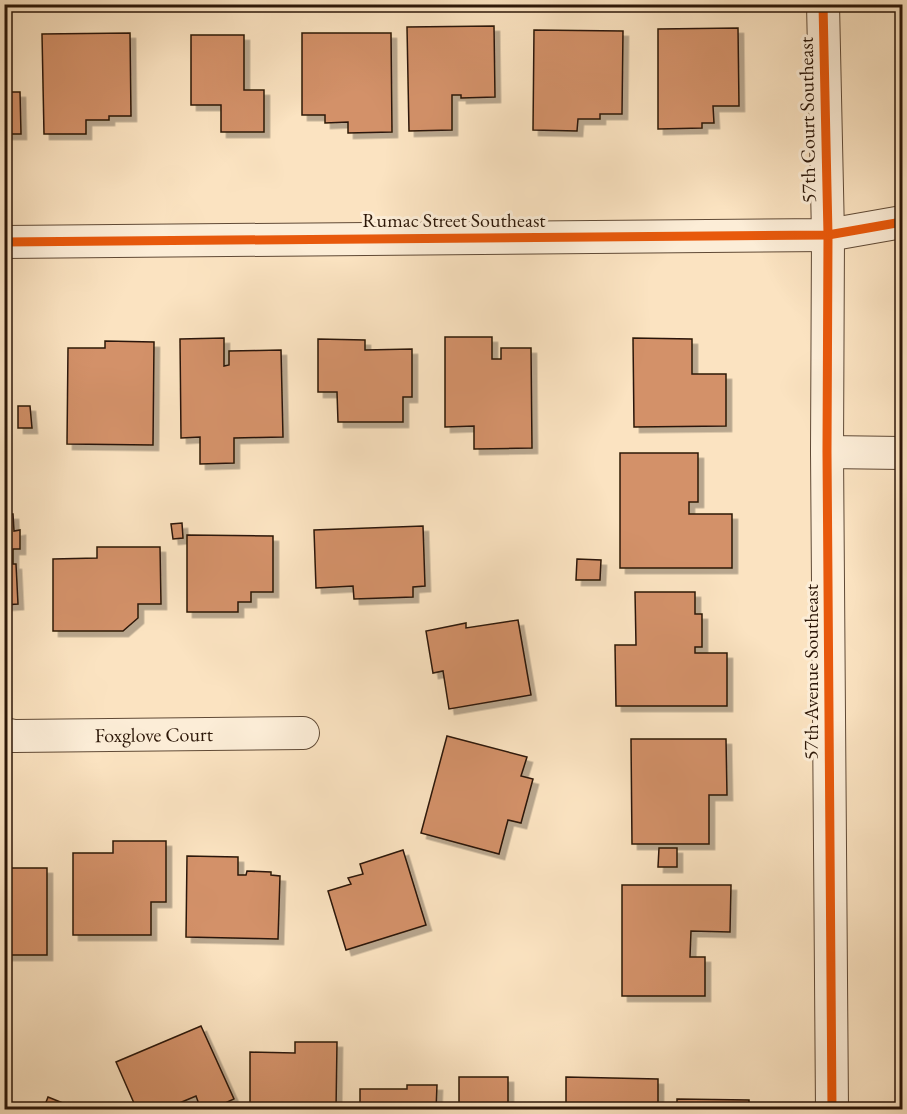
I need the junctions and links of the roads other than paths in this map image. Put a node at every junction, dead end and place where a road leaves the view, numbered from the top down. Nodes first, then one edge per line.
1 (823, 4) edge
2 (903, 222) edge
3 (828, 235) junction
4 (4, 242) edge
5 (827, 452) junction
6 (903, 453) edge
7 (303, 733) dead end
8 (4, 734) edge
9 (832, 1110) edge

1 - 3 street, 57th Court Southeast
2 - 3 street, Rumac Street Southeast
3 - 4 street, Rumac Street Southeast
3 - 5 street, 57th Avenue Southeast
5 - 6 street
5 - 9 street, 57th Avenue Southeast
7 - 8 street, Foxglove Court

